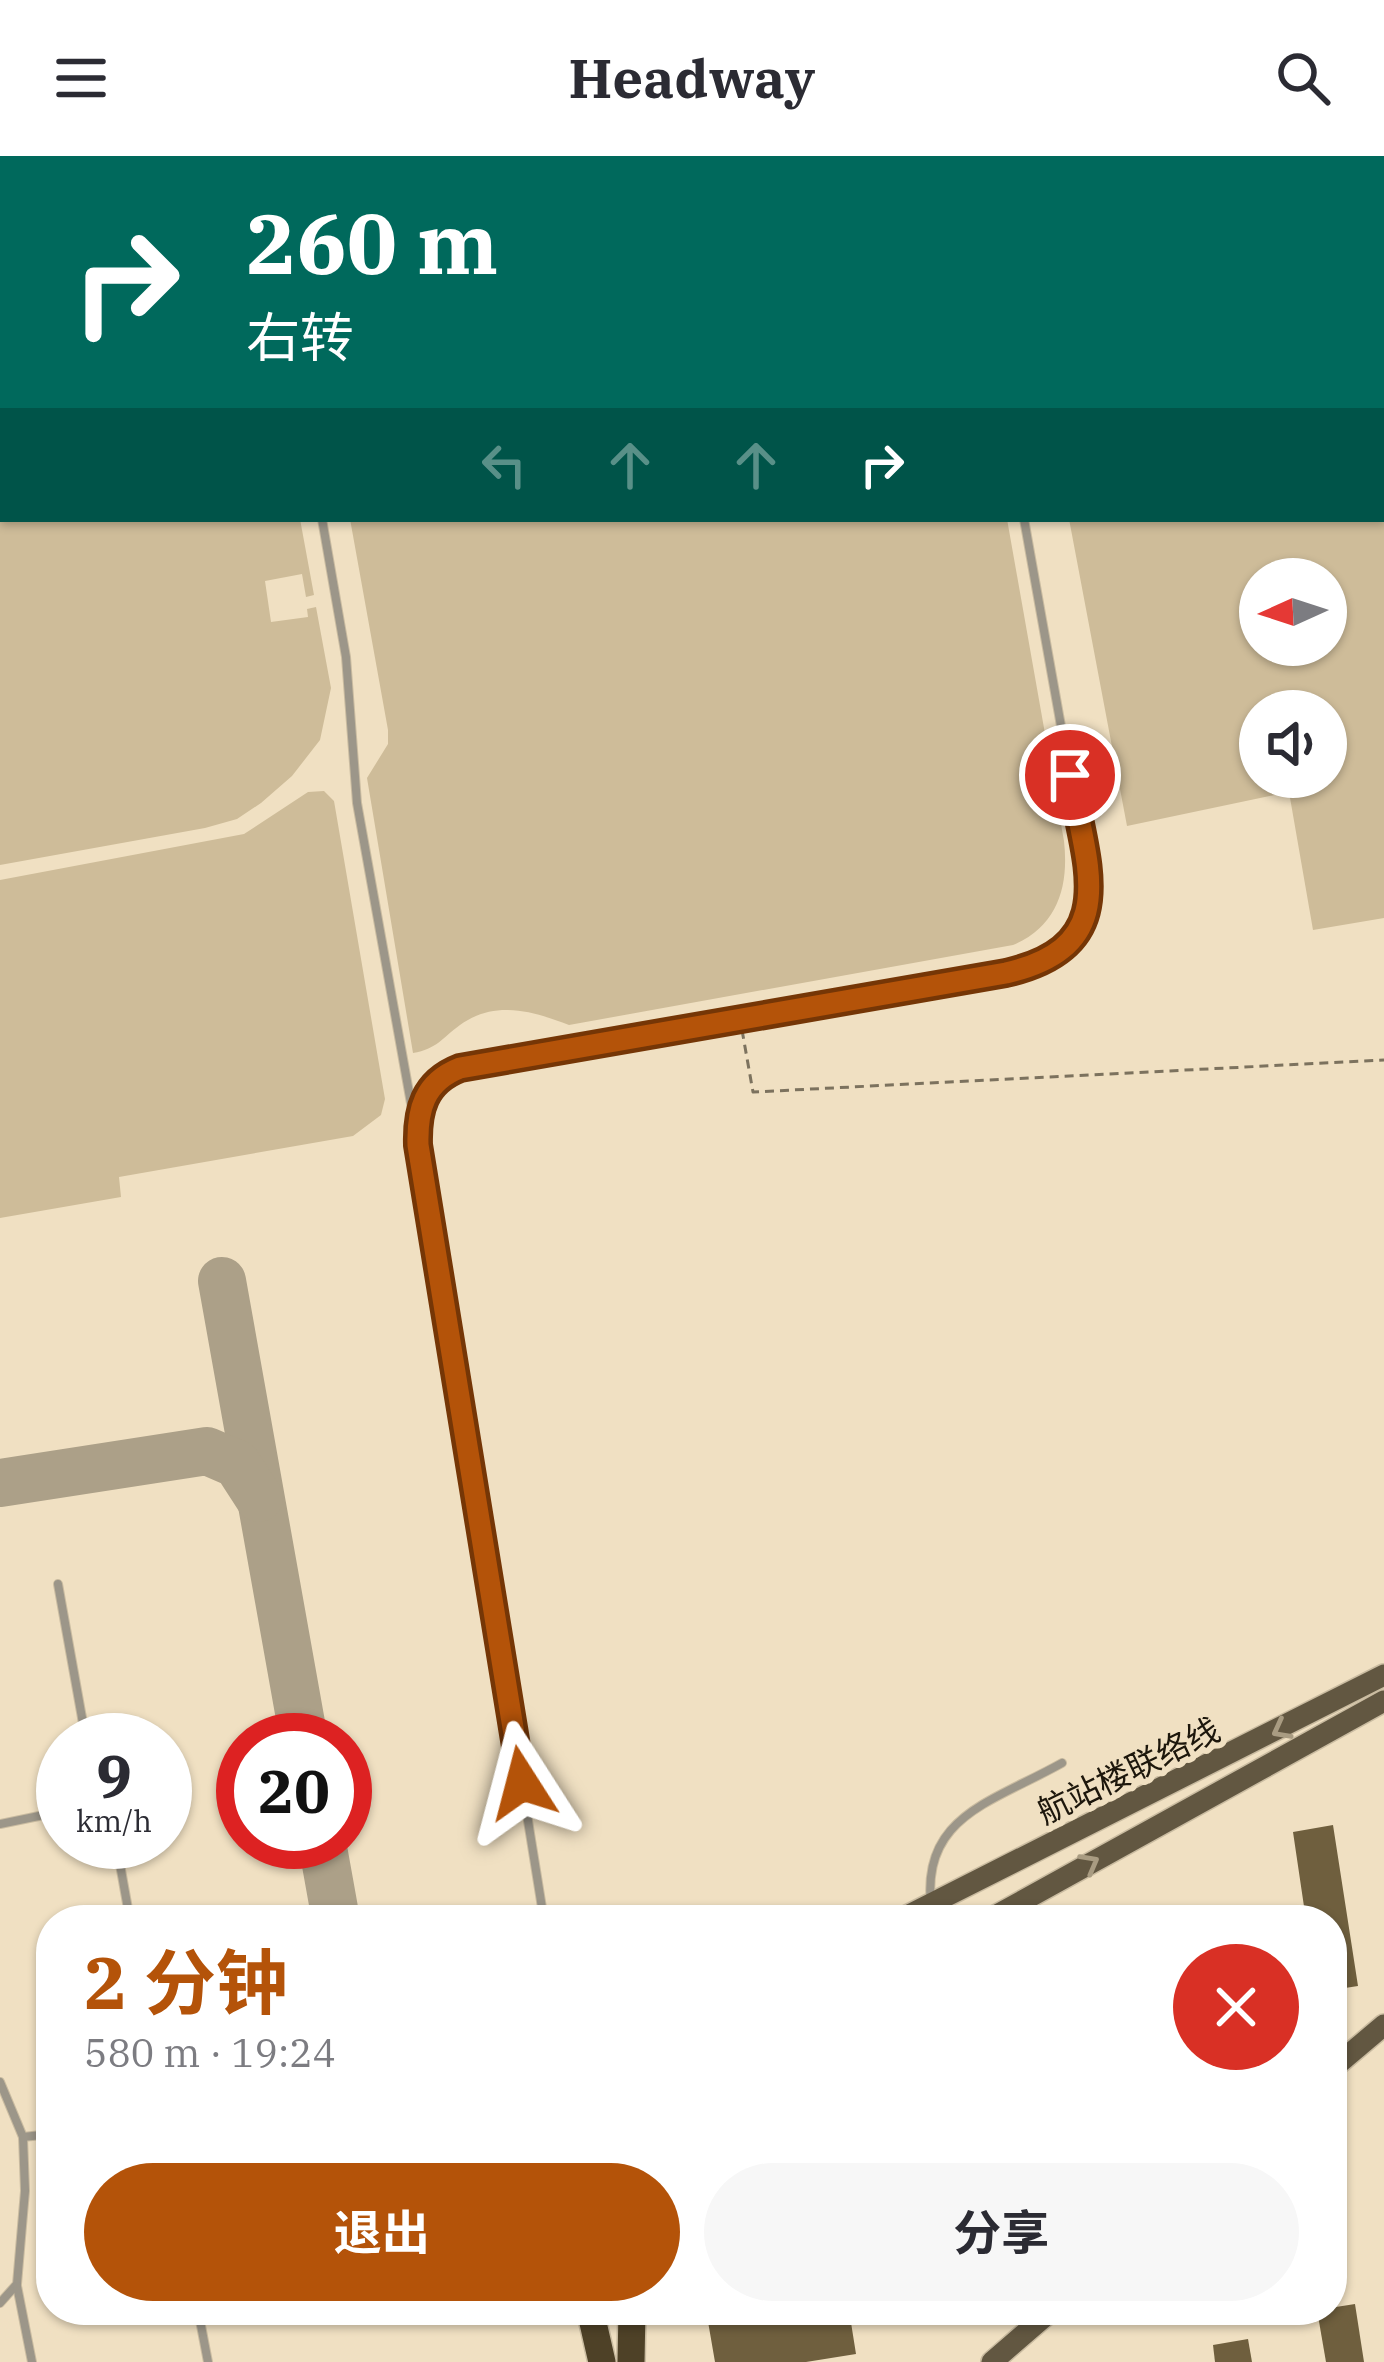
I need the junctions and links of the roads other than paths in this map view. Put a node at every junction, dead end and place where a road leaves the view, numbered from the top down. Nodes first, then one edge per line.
1 (323, 522) edge
2 (1025, 522) edge
3 (418, 1145) junction
4 (58, 1584) dead end
5 (1384, 1675) edge
6 (1384, 1701) edge
7 (81, 1713) edge
8 (1062, 1763) dead end
9 (36, 1816) edge
10 (0, 1823) edge
11 (121, 1869) edge
12 (127, 1905) edge
13 (542, 1905) edge
14 (932, 1905) edge
15 (945, 1905) edge
16 (1015, 1905) edge
17 (1384, 2024) edge
18 (1347, 2056) edge
19 (0, 2082) edge
20 (36, 2136) edge
21 (22, 2138) junction
22 (17, 2284) junction
23 (0, 2303) edge
24 (201, 2325) edge
25 (591, 2325) edge
26 (594, 2325) edge
27 (634, 2325) edge
28 (1035, 2325) edge
29 (32, 2362) edge
30 (208, 2362) edge
31 (590, 2362) edge
32 (602, 2362) edge
33 (636, 2362) edge
34 (992, 2362) edge

1 - 3 lane
2 - 3 lane
3 - 13 lane
4 - 7 lane
5 -> 15 main road, 航站楼联络线
16 -> 6 main road, 航站楼联络线
8 - 14 lane
9 - 10 lane
11 - 12 lane
17 - 18 main road
19 - 21 lane
20 - 21 lane
21 - 22 lane
22 - 23 lane
22 - 29 lane
24 - 30 lane
25 - 31 main road
26 - 32 highway
27 - 33 highway
28 - 34 main road

